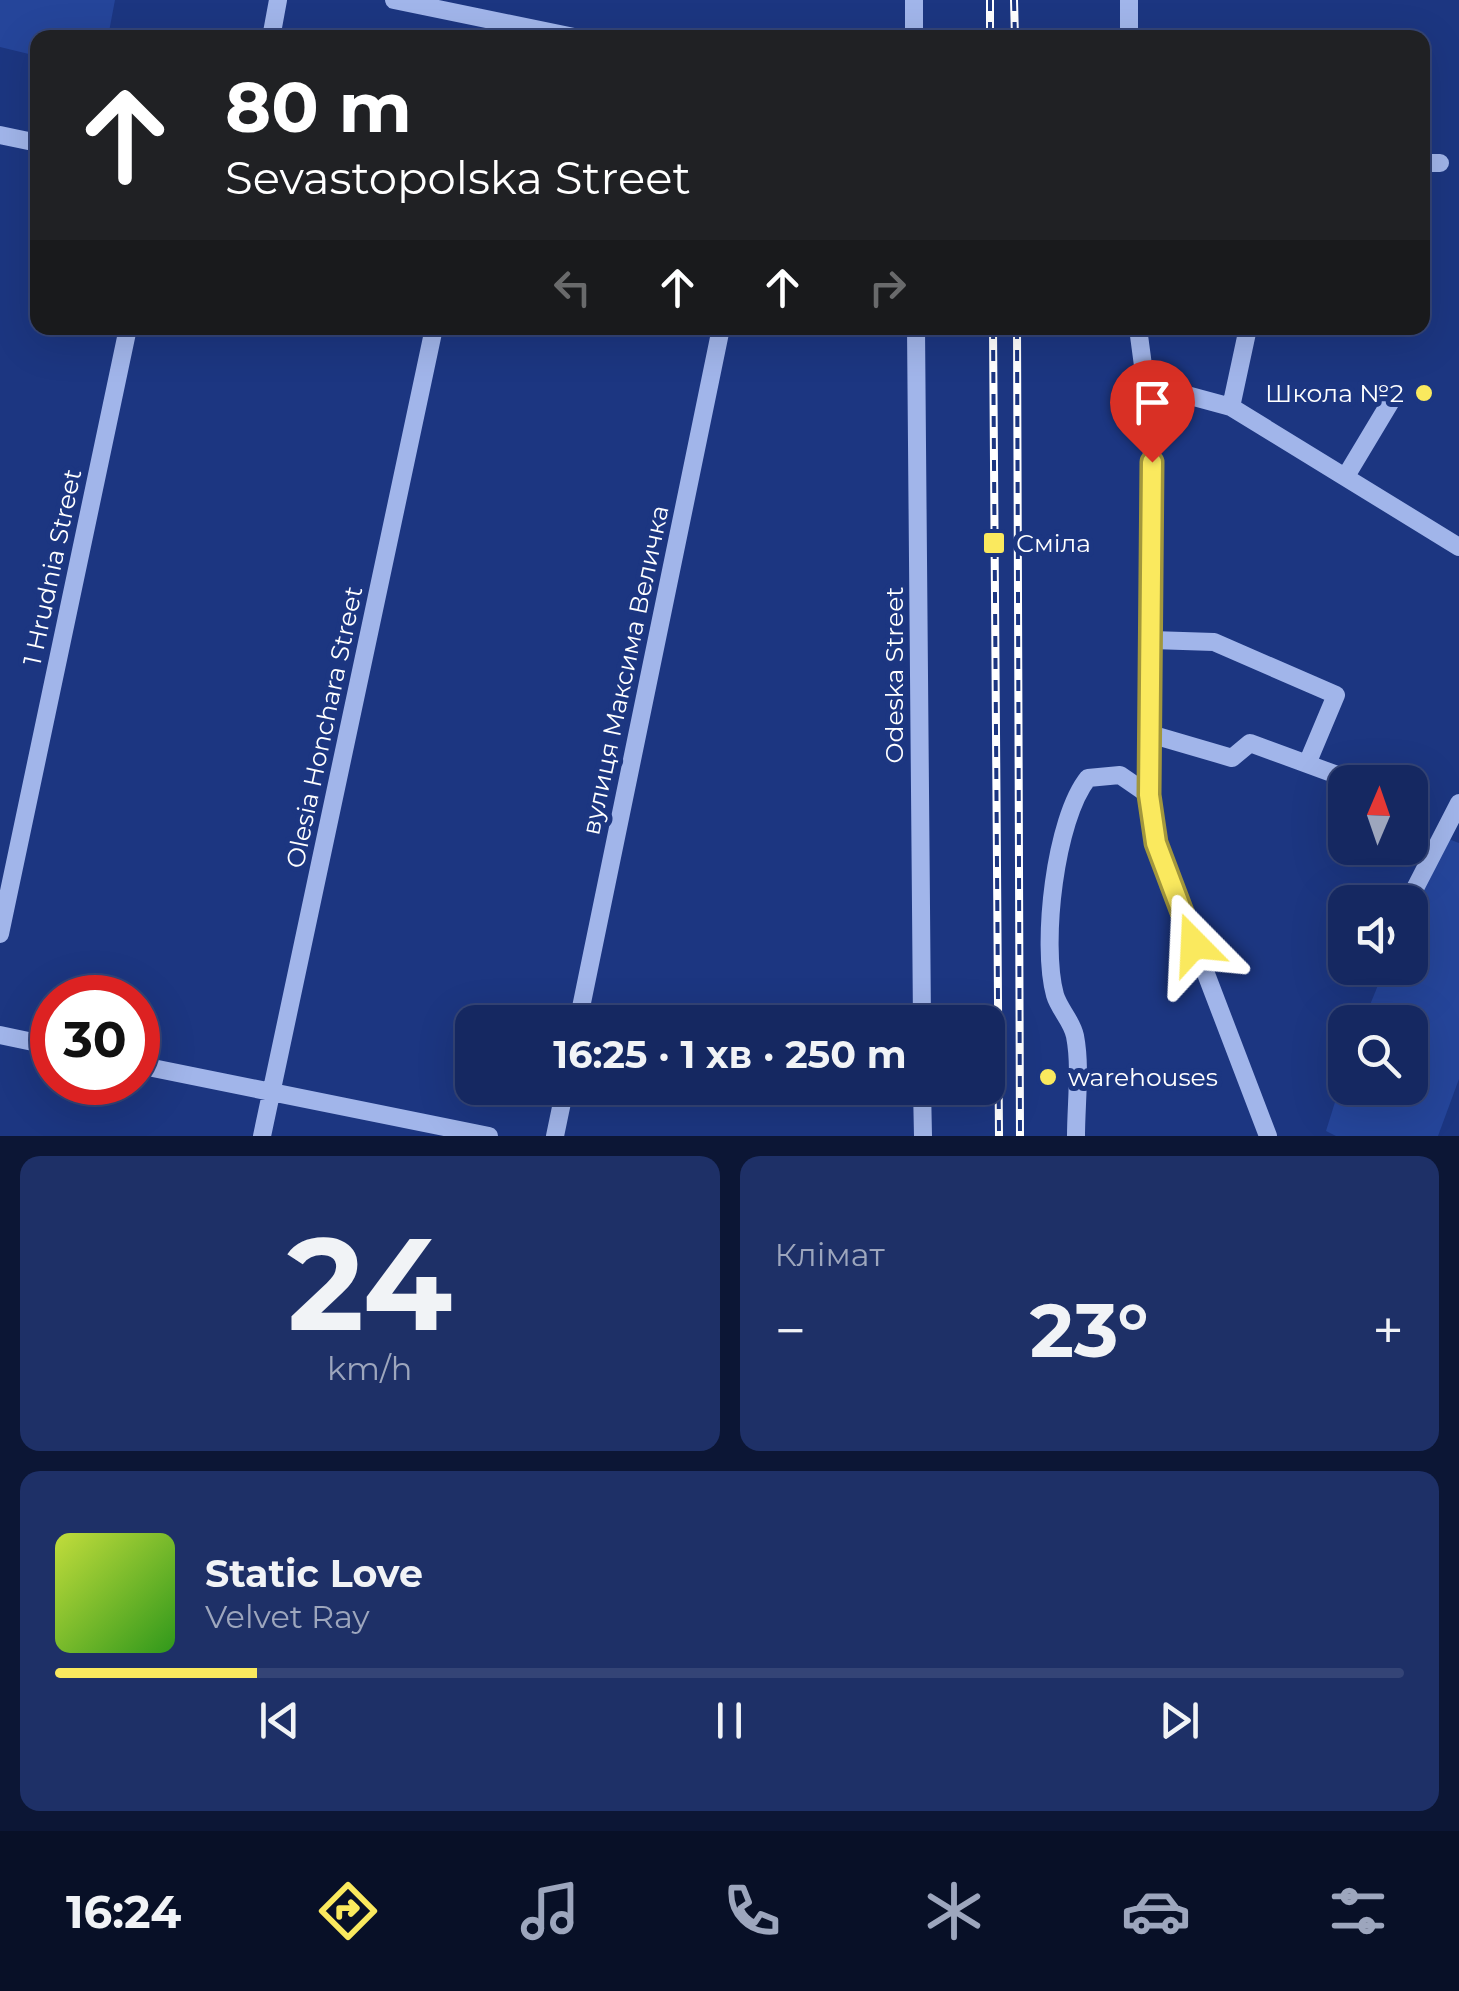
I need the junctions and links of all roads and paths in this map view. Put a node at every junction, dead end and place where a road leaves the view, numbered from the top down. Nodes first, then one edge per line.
1 (278, 0) edge
2 (394, 0) edge
3 (914, 0) edge
4 (1129, 0) edge
5 (272, 30) edge
6 (541, 30) edge
7 (914, 30) edge
8 (1129, 30) edge
9 (0, 135) edge
10 (30, 141) edge
11 (127, 335) edge
12 (433, 335) edge
13 (720, 335) edge
14 (916, 335) edge
15 (1139, 335) edge
16 (1246, 335) edge
17 (1146, 384) junction
18 (1397, 391) dead end
19 (1231, 406) junction
20 (1346, 476) junction
21 (1459, 547) edge
22 (1152, 640) junction
23 (1150, 734) junction
24 (1307, 764) junction
25 (1328, 772) edge
26 (1149, 795) junction
27 (1459, 804) edge
28 (1417, 885) edge
29 (0, 934) edge
30 (582, 1005) edge
31 (922, 1005) edge
32 (0, 1035) edge
33 (30, 1041) edge
34 (160, 1070) edge
35 (271, 1094) junction
36 (561, 1105) edge
37 (922, 1105) edge
38 (262, 1136) edge
39 (489, 1136) edge
40 (555, 1136) edge
41 (923, 1136) edge
42 (1076, 1136) edge
43 (1268, 1136) edge

1 - 5 street
2 - 6 street
3 - 7 street
4 - 8 street
9 - 10 street
11 - 29 street, 1 Hrudnia Street
12 - 35 street, Olesia Honchara Street
13 - 30 street, вулиця Максима Величка
14 - 31 street, Odeska Street
15 - 17 street
16 - 19 street
17 - 19 street
17 - 22 street
18 - 20 street
19 - 20 street
20 - 21 street
22 - 23 street
22 - 24 street
23 - 24 street
23 - 26 street
24 - 25 street
26 - 42 street
26 - 43 street
27 - 28 street
32 - 33 street
34 - 35 street
35 - 38 street, Olesia Honchara Street
35 - 39 street
36 - 40 street
37 - 41 street

